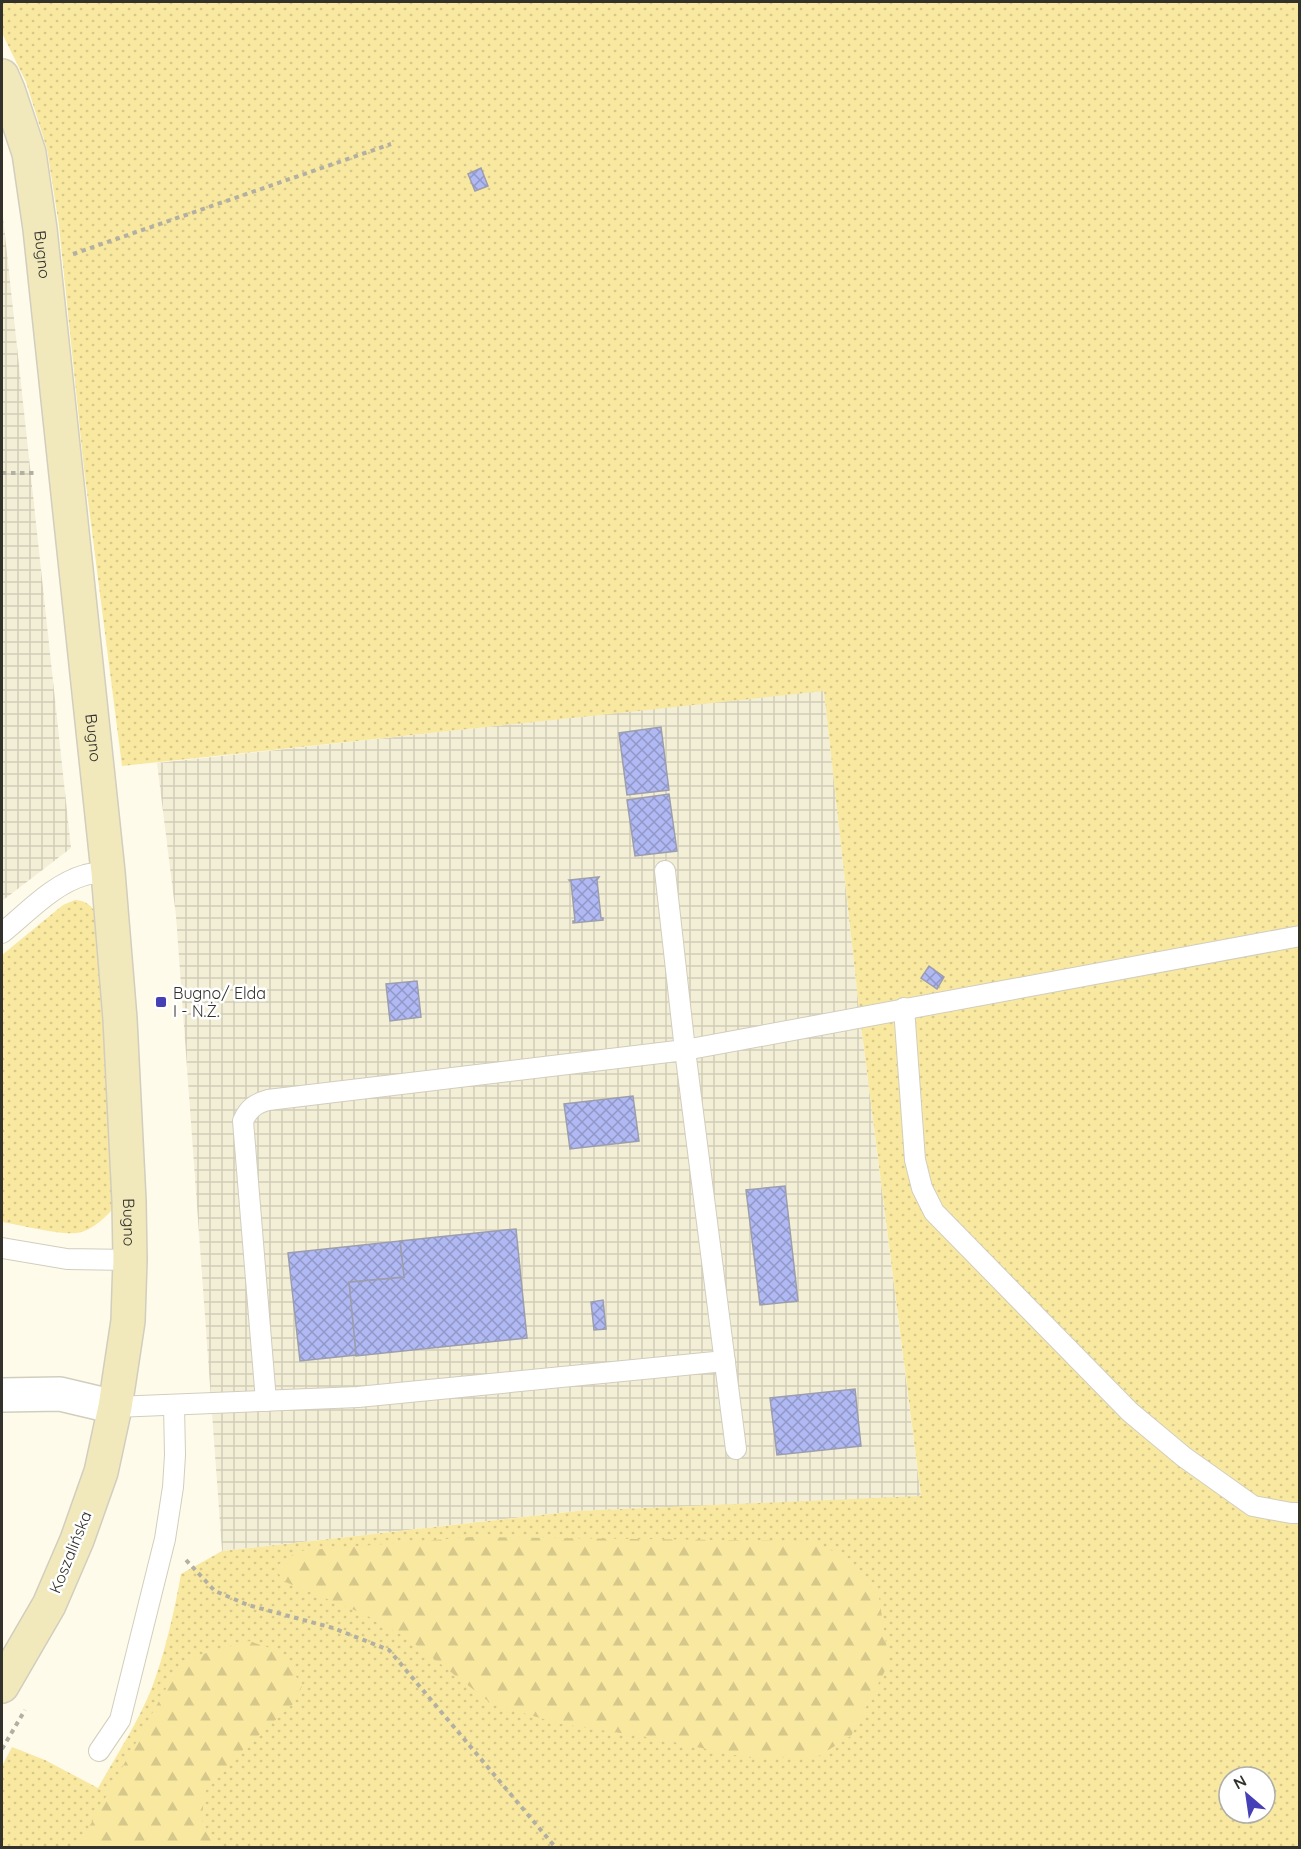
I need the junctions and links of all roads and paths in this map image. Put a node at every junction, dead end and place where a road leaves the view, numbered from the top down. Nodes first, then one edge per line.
1 (2, 76) edge
2 (391, 144) dead end
3 (44, 264) junction
4 (665, 871) dead end
5 (108, 872) junction
6 (2, 933) edge
7 (1299, 936) edge
8 (904, 1008) junction
9 (685, 1050) junction
10 (2, 1248) edge
11 (130, 1260) junction
12 (725, 1361) junction
13 (2, 1395) edge
14 (266, 1401) junction
15 (174, 1405) junction
16 (115, 1407) junction
17 (736, 1449) dead end
18 (1299, 1513) edge
19 (165, 1539) junction
20 (2, 1686) edge
21 (99, 1751) dead end
22 (556, 1848) edge

1 - 3 street, Bugno
2 - 3 path
3 - 5 street, Bugno
4 - 9 lane
5 - 6 lane
5 - 11 street, Bugno
7 - 8 lane
8 - 9 lane
8 - 18 lane
9 - 12 lane
9 - 14 lane
10 - 11 lane
11 - 16 street, Bugno
12 - 14 lane
12 - 17 lane
13 - 16 street
14 - 15 lane
15 - 16 lane
15 - 19 lane
16 - 20 street, Koszalińska
19 - 21 lane
19 - 22 path

